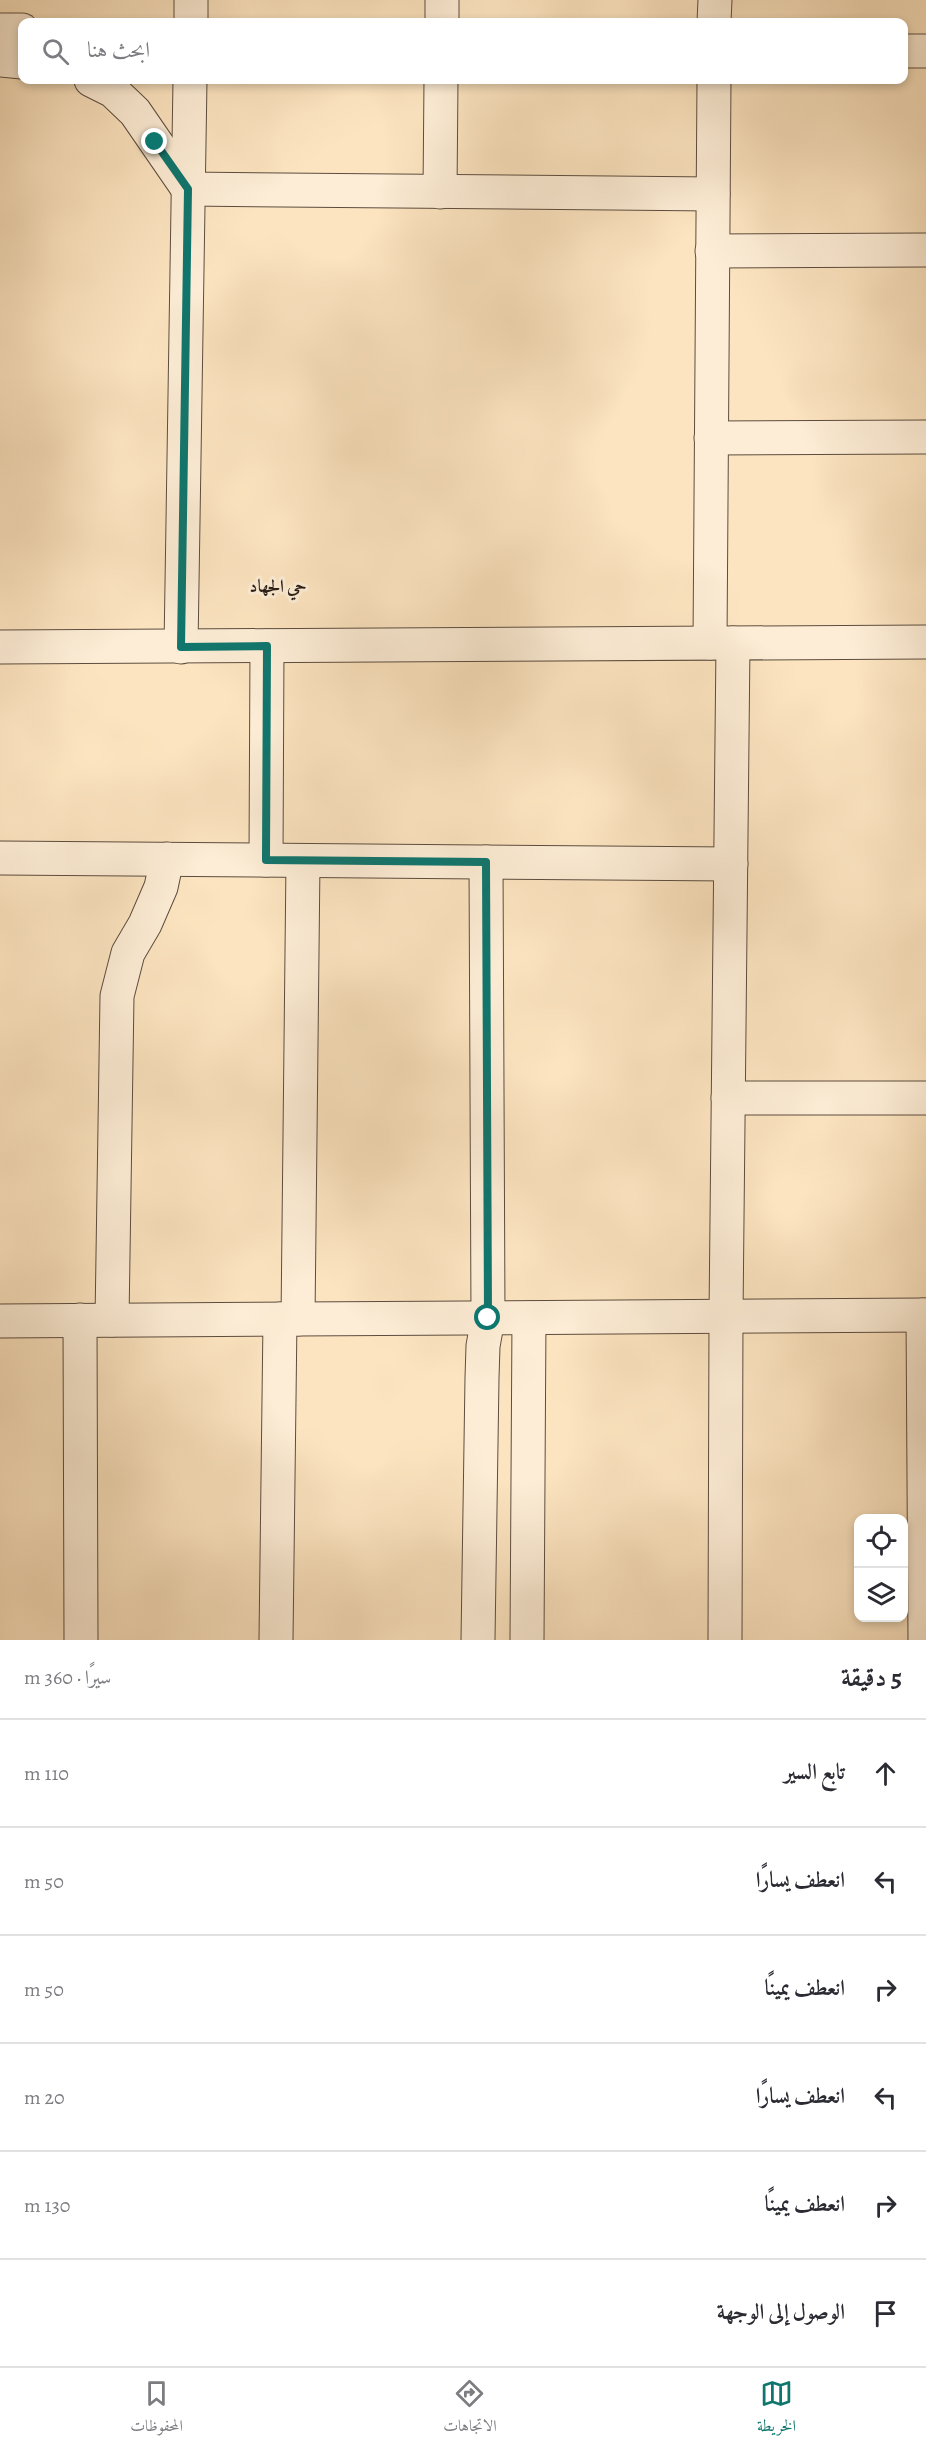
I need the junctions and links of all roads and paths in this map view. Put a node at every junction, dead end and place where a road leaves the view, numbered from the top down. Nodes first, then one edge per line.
1 (191, 0) edge
2 (442, 0) edge
3 (715, 0) edge
4 (191, 18) edge
5 (442, 18) edge
6 (714, 18) edge
7 (0, 30) edge
8 (18, 30) edge
9 (908, 51) edge
10 (926, 51) edge
11 (0, 60) edge
12 (18, 62) edge
13 (99, 84) edge
14 (190, 84) edge
15 (441, 84) edge
16 (714, 84) edge
17 (188, 189) junction
18 (440, 192) junction
19 (713, 194) junction
20 (712, 250) junction
21 (926, 250) edge
22 (926, 437) edge
23 (711, 438) junction
24 (926, 642) edge
25 (721, 643) junction
26 (267, 646) junction
27 (0, 647) edge
28 (181, 647) junction
29 (0, 858) edge
30 (167, 860) junction
31 (266, 860) junction
32 (303, 861) junction
33 (486, 862) junction
34 (731, 864) junction
35 (728, 1098) junction
36 (926, 1098) edge
37 (925, 1315) edge
38 (726, 1316) junction
39 (488, 1318) junction
40 (529, 1318) junction
41 (289, 1319) junction
42 (80, 1320) junction
43 (112, 1320) junction
44 (0, 1321) edge
45 (81, 1640) edge
46 (276, 1640) edge
47 (478, 1640) edge
48 (527, 1640) edge
49 (725, 1640) edge
50 (925, 1640) edge

1 - 4 street
2 - 5 street
3 - 6 street
7 - 8 street
9 - 10 street
11 - 12 street
13 - 17 street
14 - 17 street
15 - 18 street
16 - 19 street
17 - 18 street
17 - 28 street
18 - 19 street
19 - 20 street
20 - 21 street
20 - 23 street
22 - 23 street
23 - 25 street
24 - 25 street
25 - 26 street
25 - 34 street
26 - 28 street
26 - 31 street
27 - 28 street
29 - 30 street
30 - 31 street
30 - 43 street
31 - 32 street
32 - 33 street
32 - 41 street
33 - 34 street
33 - 39 street
34 - 35 street
35 - 36 street
35 - 38 street
37 - 38 street
37 - 50 street
38 - 40 street
38 - 49 street
39 - 40 street
39 - 41 street
39 - 47 street
40 - 48 street
41 - 43 street
41 - 46 street
42 - 43 street
42 - 44 street
42 - 45 street

